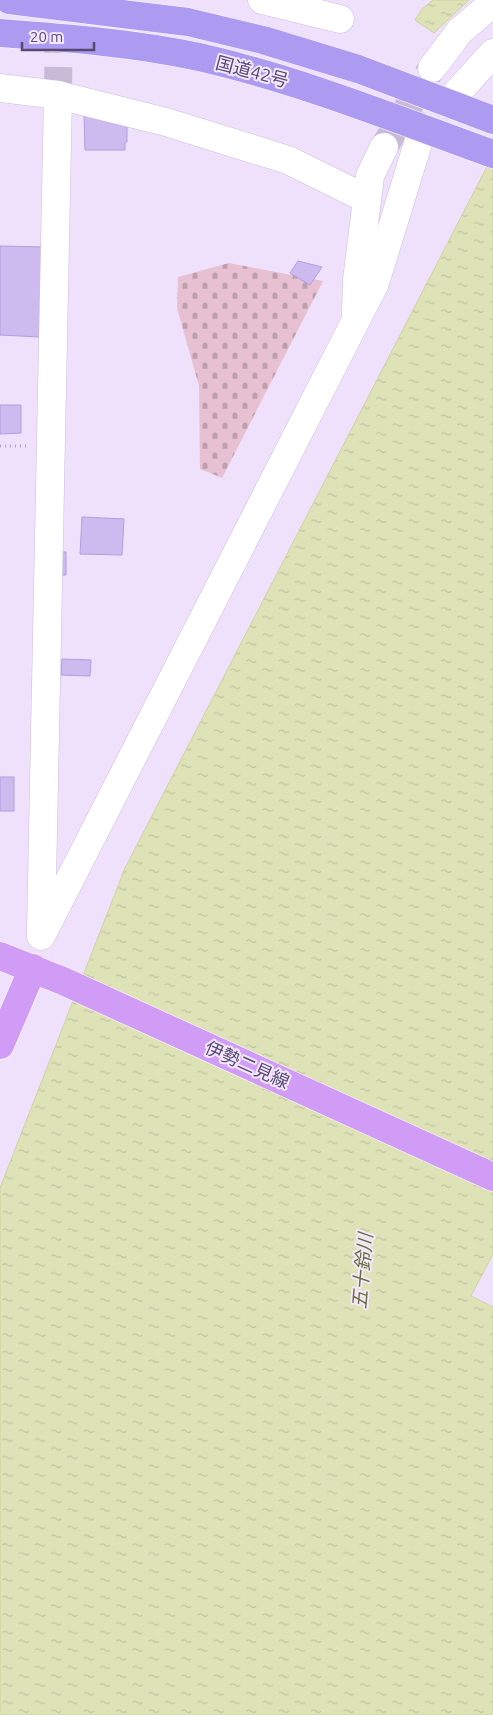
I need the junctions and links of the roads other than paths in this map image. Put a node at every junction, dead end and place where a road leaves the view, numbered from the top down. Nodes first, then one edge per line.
1 (9, 0) edge
2 (262, 0) edge
3 (493, 3) edge
4 (340, 19) dead end
5 (0, 33) edge
6 (493, 53) edge
7 (432, 68) tunnel mouth
8 (0, 88) edge
9 (58, 95) junction
10 (447, 104) junction
11 (484, 116) edge
12 (423, 127) junction
13 (384, 147) tunnel mouth
14 (481, 150) edge
15 (367, 199) junction
16 (355, 322) junction
17 (41, 936) junction
18 (0, 956) edge
19 (33, 968) junction
20 (0, 1045) edge
21 (493, 1177) edge

1 - 10 highway, 国道42号
2 - 4 street
3 - 7 street
5 - 12 highway, 国道42号
6 - 10 street
8 - 9 street
9 - 15 street
9 - 17 street
10 - 11 highway, 国道42号
12 - 14 highway, 国道42号
12 - 16 street
13 - 15 street
15 - 16 street
16 - 17 street
17 - 19 street
18 - 19 main road, 伊勢二見線
19 - 20 main road
19 - 21 main road, 伊勢二見線

